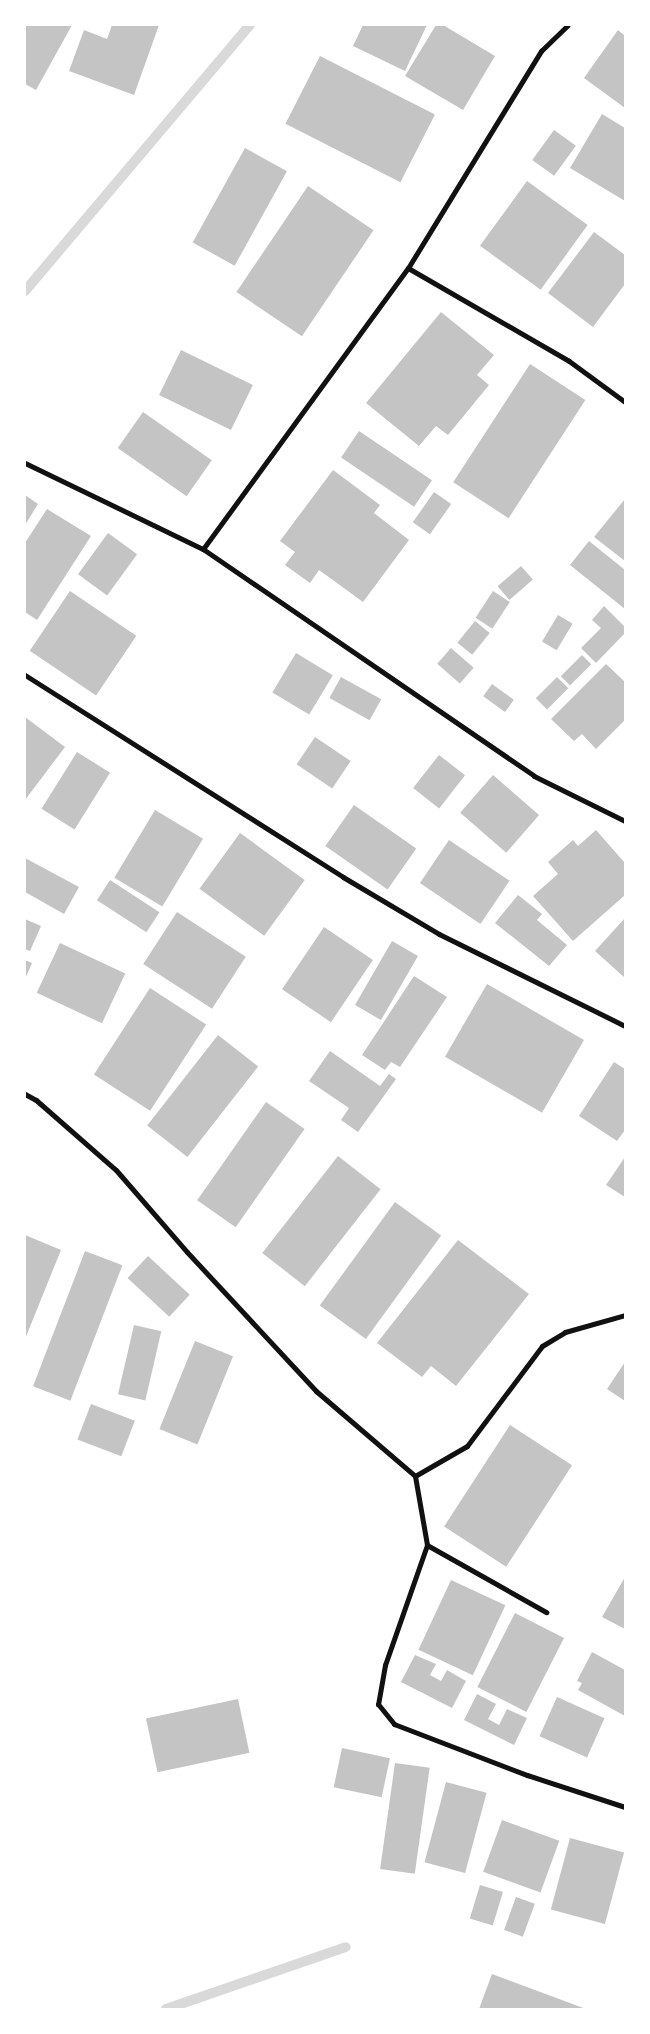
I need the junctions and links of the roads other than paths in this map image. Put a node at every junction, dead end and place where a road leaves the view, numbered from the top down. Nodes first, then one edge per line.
1 (568, 25) edge
2 (408, 268) junction
3 (625, 402) edge
4 (25, 463) edge
5 (203, 549) junction
6 (25, 675) edge
7 (625, 821) edge
8 (625, 1026) edge
9 (25, 1094) edge
10 (625, 1315) edge
11 (415, 1476) junction
12 (426, 1545) junction
13 (546, 1612) dead end
14 (625, 1807) edge

1 - 2 street
2 - 3 street
2 - 5 street
4 - 5 street
5 - 7 street
6 - 8 street
9 - 11 street
10 - 11 street
11 - 12 street
12 - 13 street
12 - 14 street

